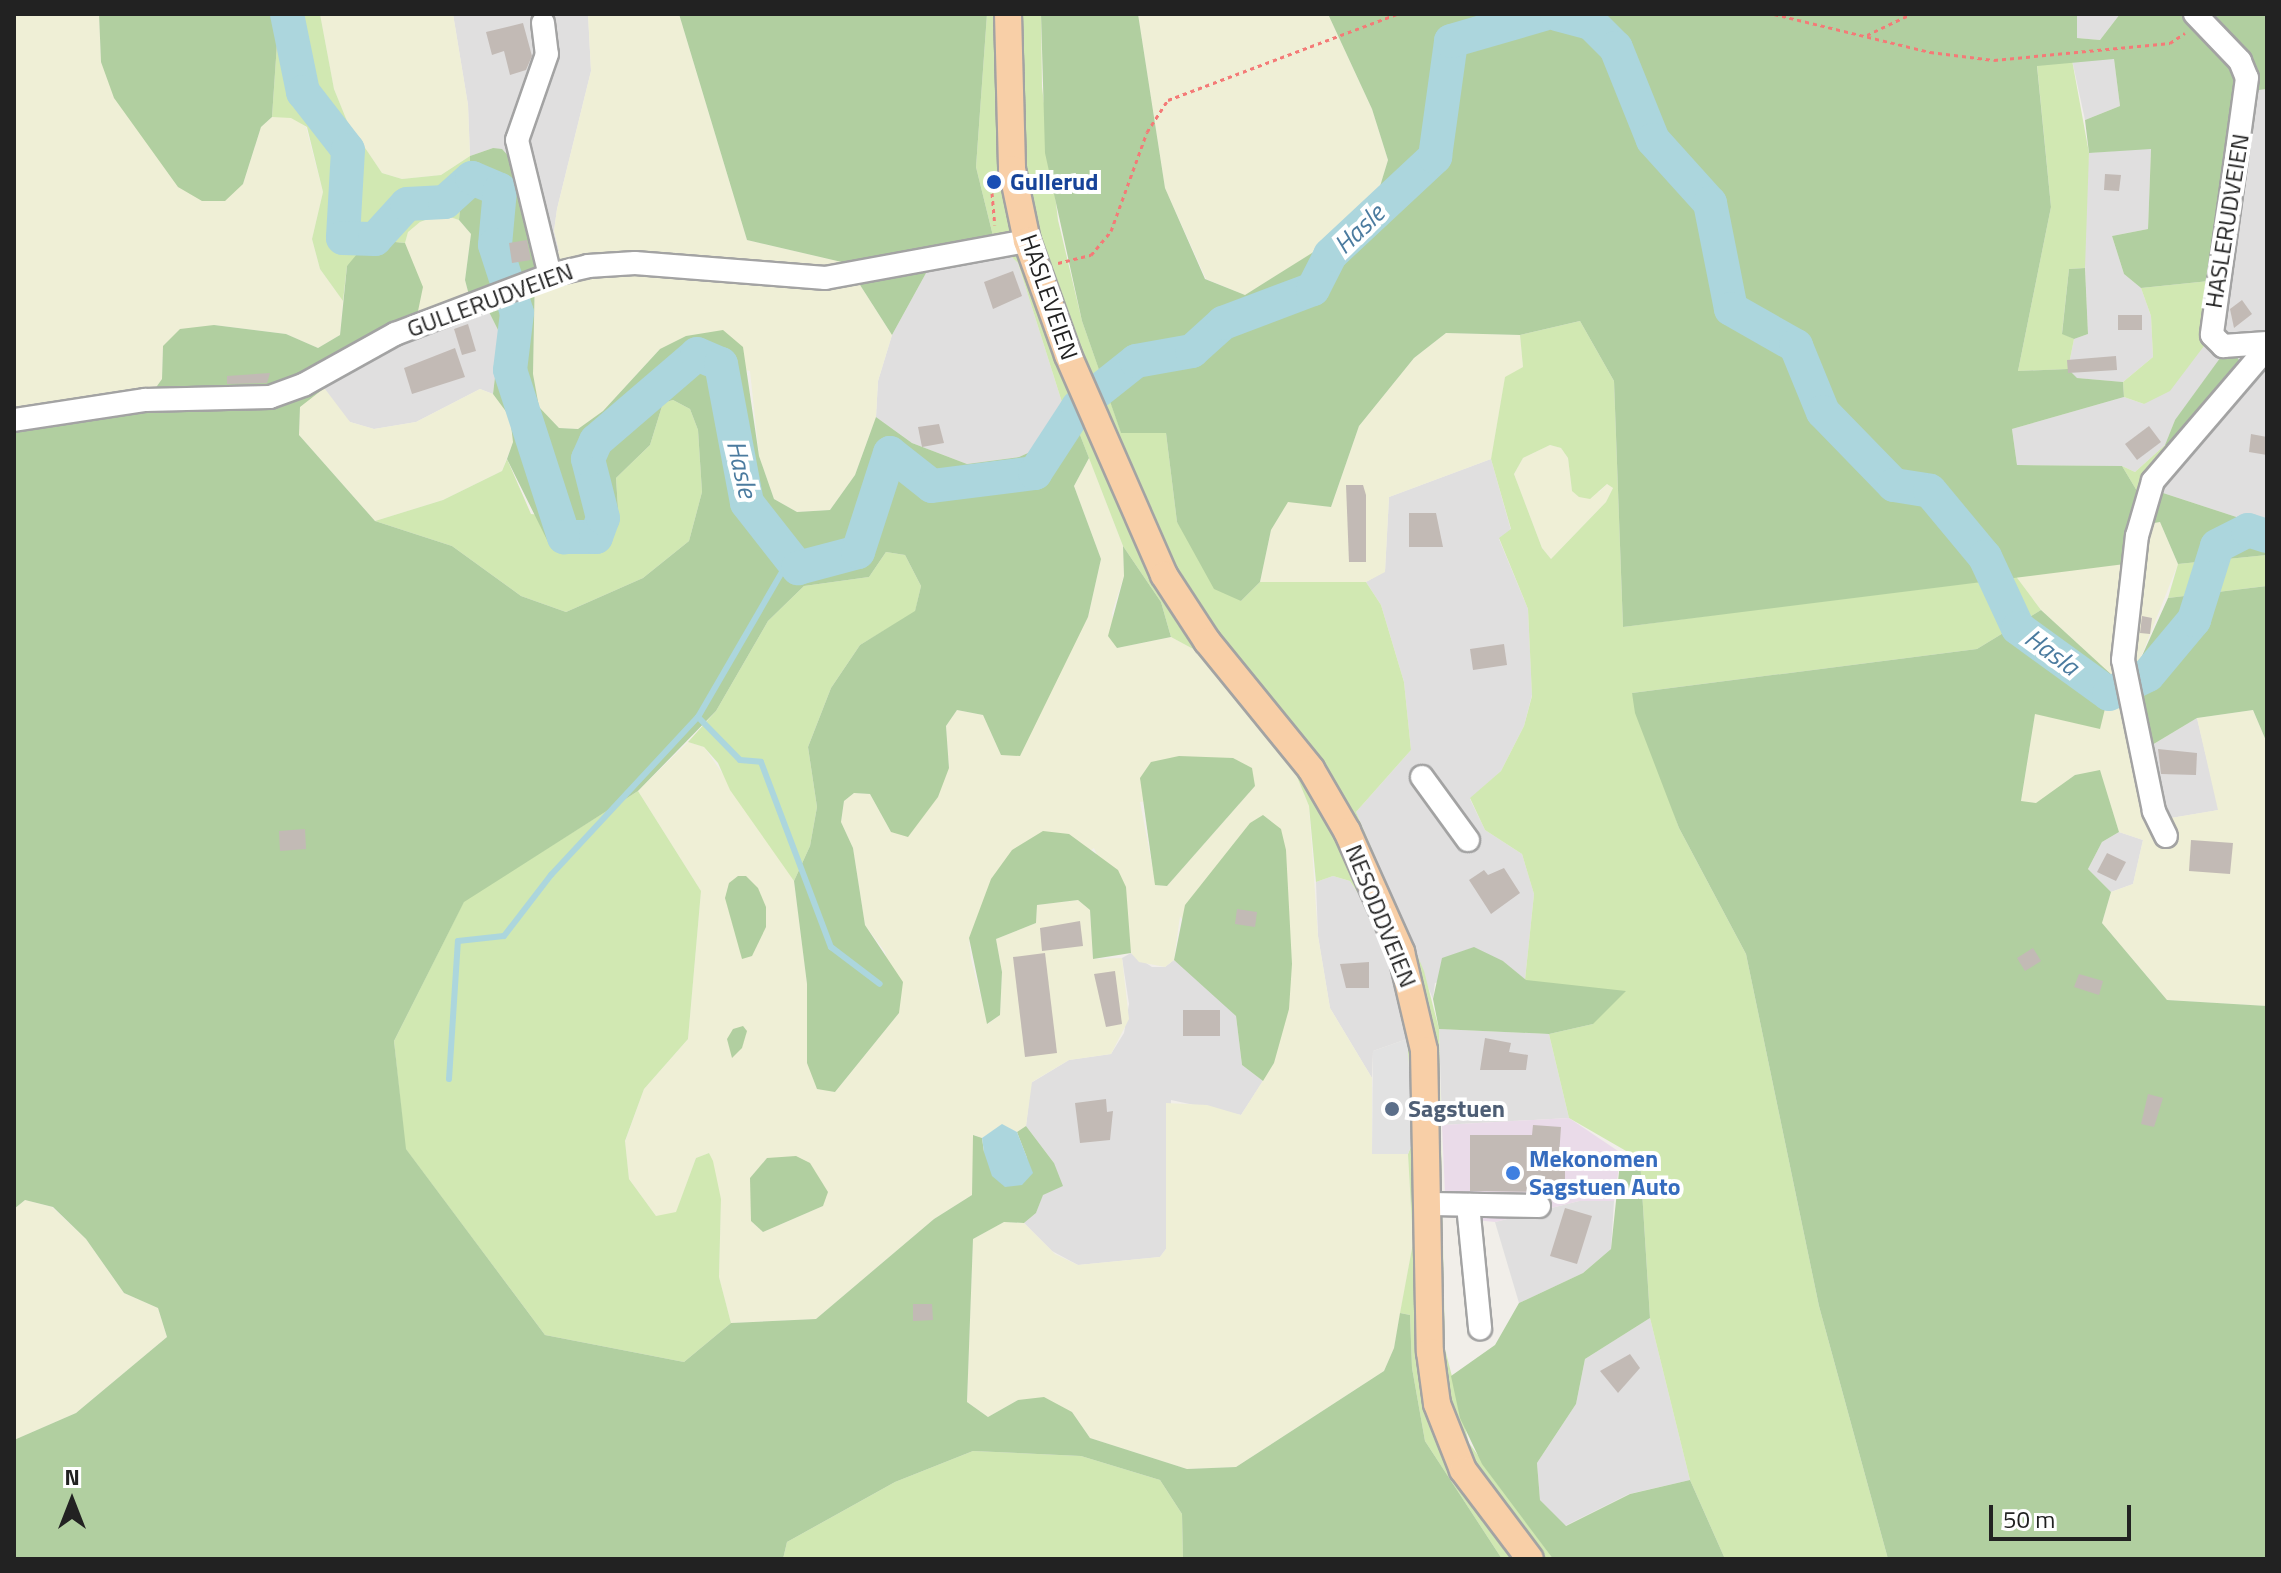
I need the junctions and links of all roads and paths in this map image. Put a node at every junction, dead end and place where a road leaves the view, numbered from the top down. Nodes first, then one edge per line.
1 (1008, 14) edge
2 (1397, 14) edge
3 (1774, 14) edge
4 (1911, 14) edge
5 (2198, 19) edge
6 (543, 23) dead end
7 (1867, 35) junction
8 (1027, 241) junction
9 (1054, 249) dead end
10 (1047, 266) junction
11 (550, 275) junction
12 (2267, 346) edge
13 (1093, 414) joint
14 (14, 420) edge
15 (1422, 777) dead end
16 (2166, 836) dead end
17 (1468, 840) dead end
18 (1430, 1204) junction
19 (1468, 1205) junction
20 (1539, 1206) dead end
21 (1480, 1328) dead end
22 (1530, 1559) edge

1 - 8 main road, HASLEVEIEN
2 - 10 path
3 - 7 path
4 - 7 path
5 - 7 path
5 - 12 street, HASLERUDVEIEN
6 - 11 street
8 - 10 main road, HASLEVEIEN
8 - 11 street, GULLERUDVEIEN
9 - 10 path
10 - 13 main road, HASLEVEIEN
11 - 14 street, GULLERUDVEIEN
12 - 16 street
13 - 18 main road, NESODDVEIEN
15 - 17 street
18 - 19 street
18 - 22 main road, NESODDVEIEN
19 - 20 street
19 - 21 street

